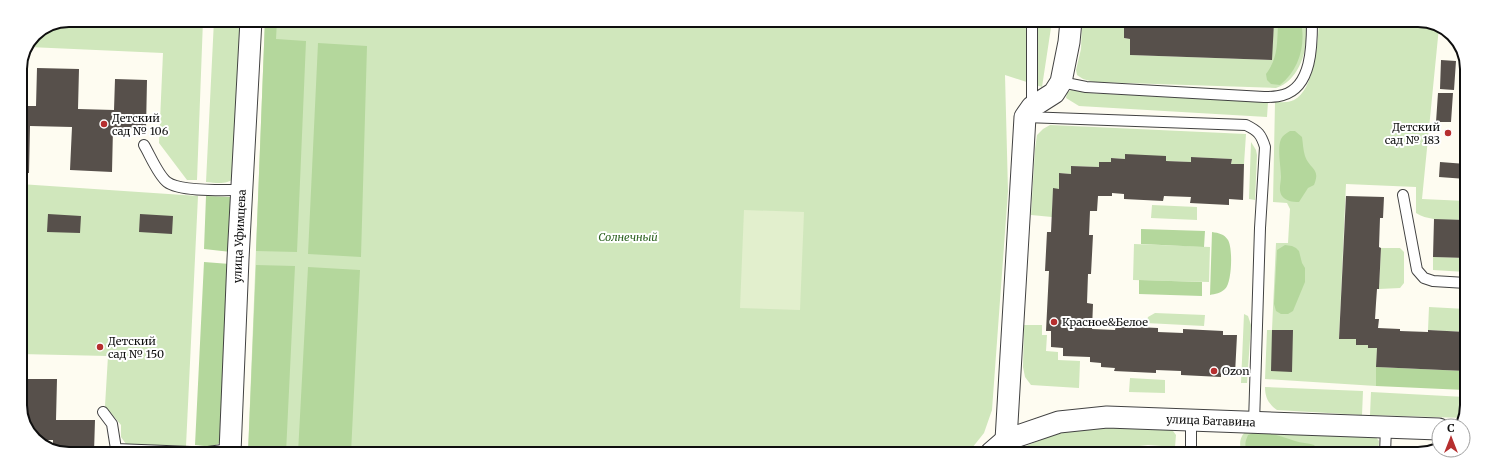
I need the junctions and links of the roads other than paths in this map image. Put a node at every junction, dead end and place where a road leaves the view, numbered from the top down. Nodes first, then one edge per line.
1 (251, 27) edge
2 (1032, 27) edge
3 (1070, 27) edge
4 (1312, 27) edge
5 (1061, 82) junction
6 (1028, 112) junction
7 (144, 145) dead end
8 (242, 190) junction
9 (1403, 195) dead end
10 (1460, 283) edge
11 (102, 412) dead end
12 (1191, 420) junction
13 (1254, 423) junction
14 (1386, 428) junction
15 (1431, 430) edge
16 (115, 447) edge
17 (230, 447) edge
18 (999, 447) edge
19 (1191, 447) edge
20 (1385, 447) edge

1 - 8 street, улица Уфимцева
2 - 6 lane
3 - 5 street
4 - 5 lane
5 - 6 street
6 - 13 lane
6 - 18 street
7 - 8 lane
8 - 17 street, улица Уфимцева
9 - 10 lane
11 - 16 lane
12 - 13 street, улица Батавина
12 - 18 street, улица Батавина
12 - 19 lane
13 - 14 street, улица Батавина
14 - 15 street, улица Батавина
14 - 20 lane

